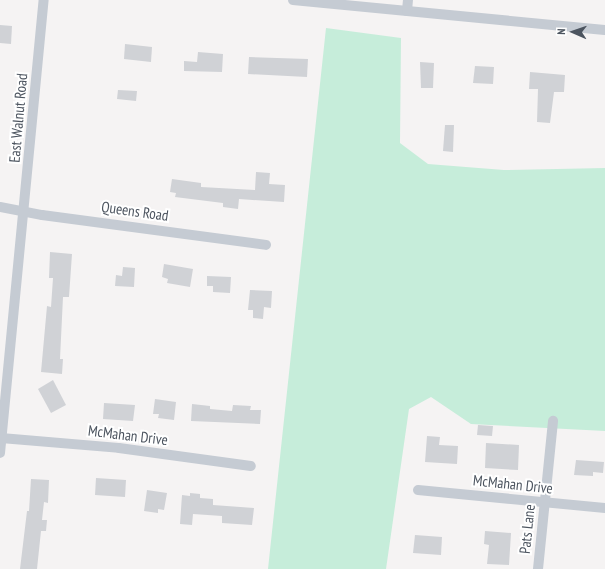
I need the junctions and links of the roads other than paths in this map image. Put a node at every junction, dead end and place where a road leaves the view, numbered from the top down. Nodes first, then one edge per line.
1 (44, 0) edge
2 (293, 0) edge
3 (408, 0) edge
4 (407, 11) junction
5 (605, 30) edge
6 (0, 207) edge
7 (24, 211) junction
8 (266, 245) dead end
9 (553, 421) dead end
10 (1, 438) junction
11 (0, 453) edge
12 (250, 466) dead end
13 (418, 490) dead end
14 (545, 503) junction
15 (605, 508) edge
16 (538, 569) edge

1 - 7 street, East Walnut Road
2 - 4 street
3 - 4 street
4 - 5 street
6 - 7 street, Queens Road
7 - 8 street, Queens Road
7 - 10 street, East Walnut Road
9 - 14 street, Pats Lane
10 - 11 street, East Walnut Road
10 - 12 street, McMahan Drive
13 - 14 street, McMahan Drive
14 - 15 street, McMahan Drive
14 - 16 street, Pats Lane

